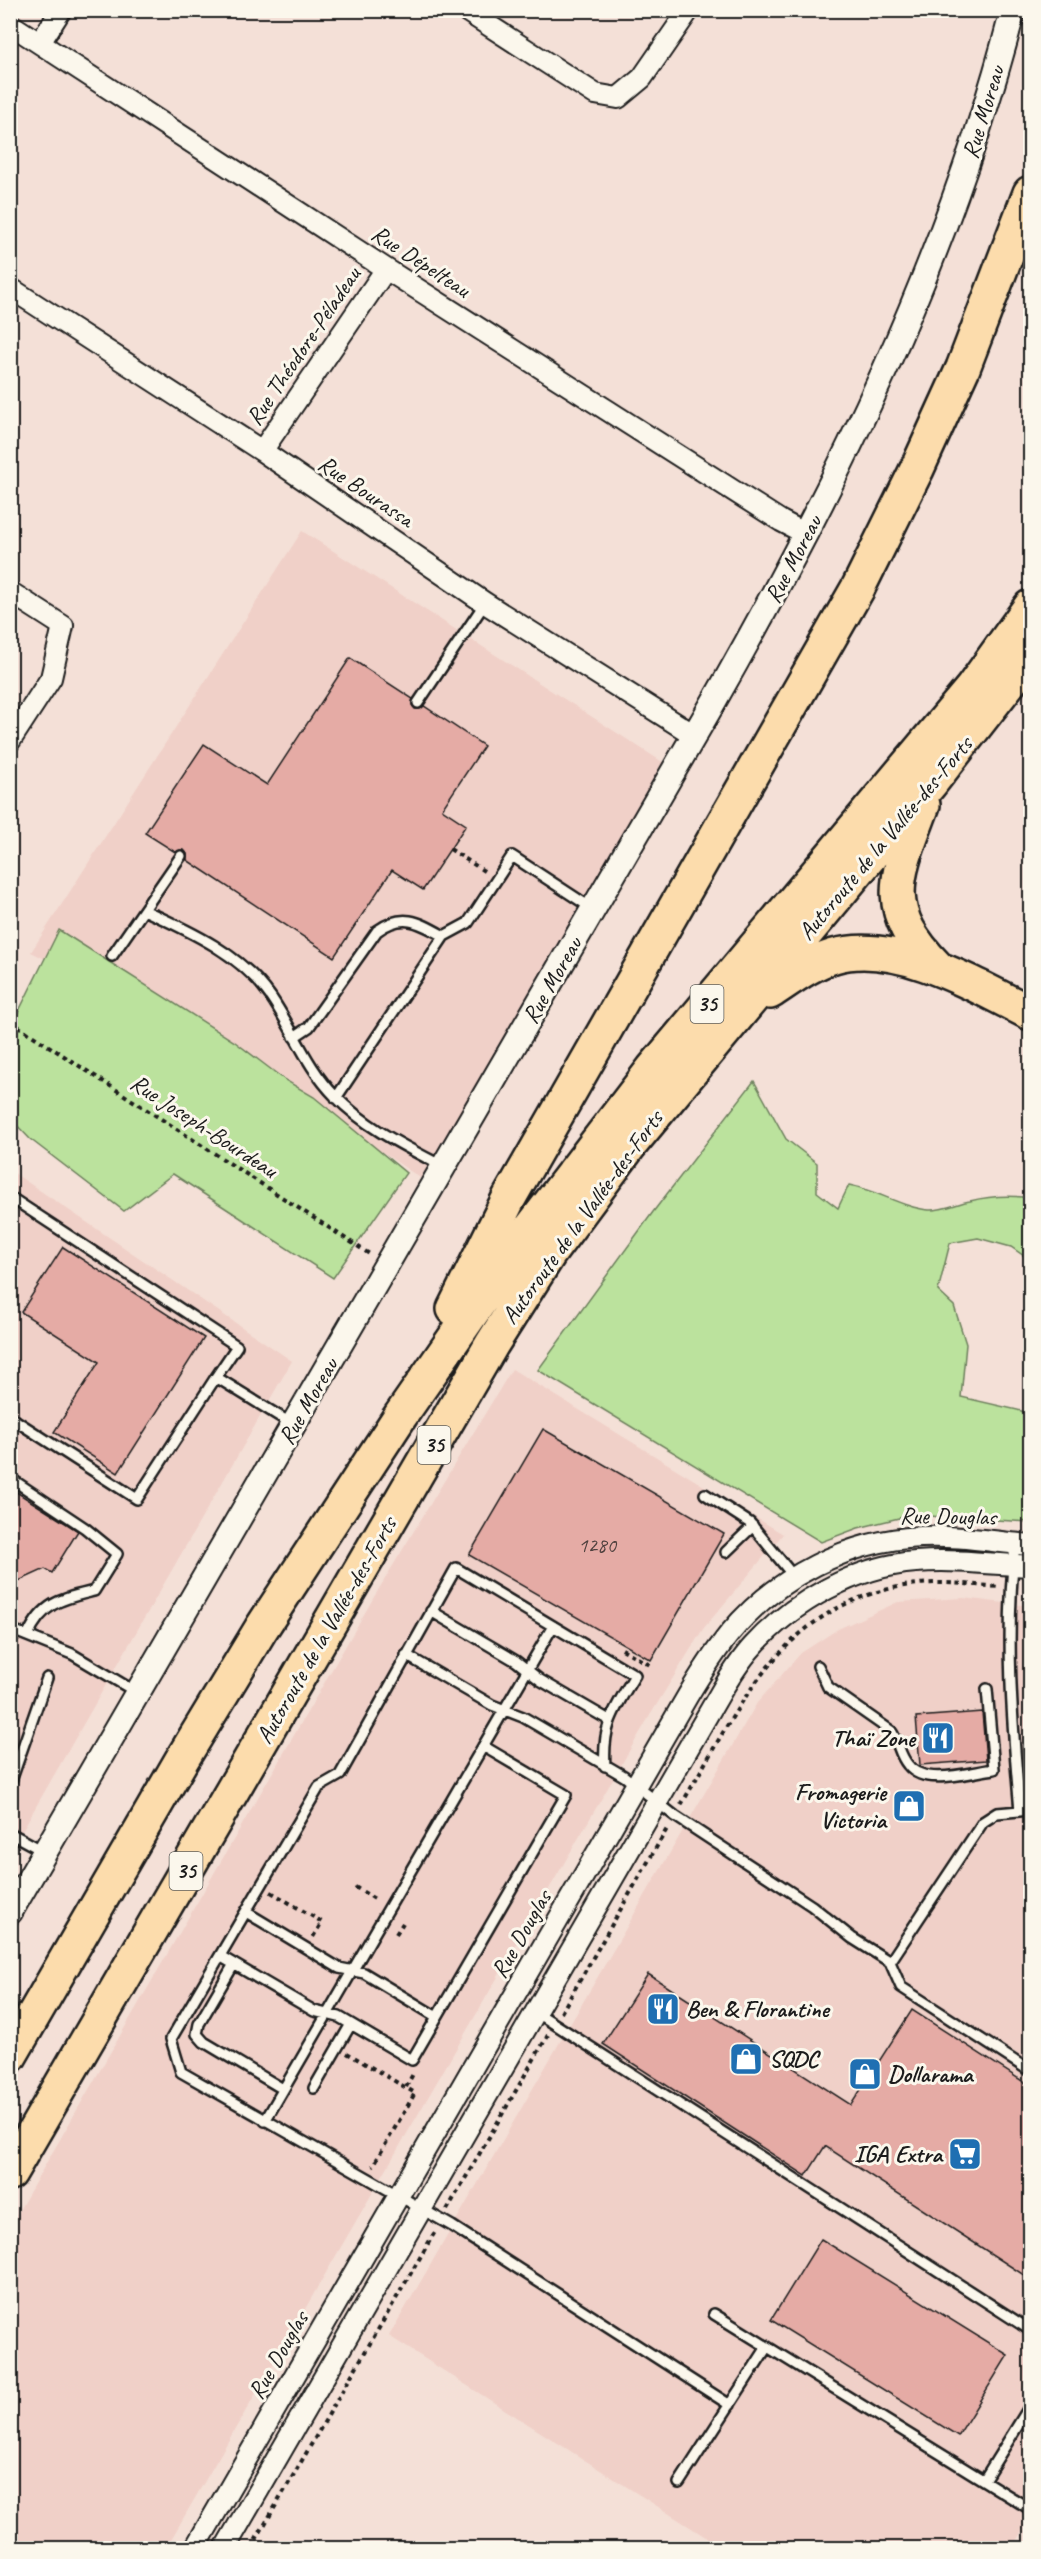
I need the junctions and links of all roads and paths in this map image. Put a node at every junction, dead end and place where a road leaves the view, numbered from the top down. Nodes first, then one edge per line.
1 (61, 10) edge
2 (465, 10) edge
3 (689, 10) edge
4 (1013, 10) edge
5 (10, 24) edge
6 (40, 43) junction
7 (1030, 193) edge
8 (386, 269) junction
9 (10, 288) edge
10 (262, 452) junction
11 (807, 534) junction
12 (10, 592) edge
13 (485, 603) junction
14 (1030, 607) edge
15 (1030, 656) edge
16 (418, 703) dead end
17 (694, 735) junction
18 (10, 741) edge
19 (930, 784) junction
20 (450, 849) dead end
21 (181, 856) dead end
22 (474, 865) dead end
23 (144, 909) junction
24 (593, 909) junction
25 (444, 936) junction
26 (112, 956) dead end
27 (937, 967) junction
28 (741, 1011) junction
29 (1030, 1013) edge
30 (10, 1021) edge
31 (294, 1037) junction
32 (336, 1098) junction
33 (444, 1167) junction
34 (10, 1197) edge
35 (378, 1260) dead end
36 (216, 1377) junction
37 (401, 1415) junction
38 (10, 1417) edge
39 (294, 1425) junction
40 (10, 1478) edge
41 (705, 1494) dead end
42 (753, 1526) junction
43 (1023, 1544) edge
44 (726, 1552) dead end
45 (1021, 1565) edge
46 (795, 1578) junction
47 (431, 1611) junction
48 (553, 1626) junction
49 (10, 1629) edge
50 (28, 1635) junction
51 (406, 1656) junction
52 (818, 1666) dead end
53 (528, 1670) junction
54 (47, 1678) dead end
55 (987, 1689) dead end
56 (138, 1694) junction
57 (505, 1709) junction
58 (609, 1720) junction
59 (483, 1746) junction
60 (605, 1766) junction
61 (10, 1784) edge
62 (635, 1786) junction
63 (657, 1803) junction
64 (1030, 1810) edge
65 (1020, 1811) junction
66 (666, 1830) dead end
67 (10, 1833) edge
68 (46, 1852) junction
69 (355, 1887) dead end
70 (271, 1892) dead end
71 (378, 1901) dead end
72 (10, 1912) edge
73 (246, 1912) junction
74 (403, 1923) dead end
75 (396, 1934) dead end
76 (320, 1944) dead end
77 (220, 1956) junction
78 (890, 1962) junction
79 (234, 1964) junction
80 (351, 1970) junction
81 (574, 1992) dead end
82 (536, 2012) junction
83 (327, 2013) junction
84 (437, 2017) junction
85 (351, 2024) junction
86 (547, 2038) dead end
87 (351, 2045) dead end
88 (10, 2056) edge
89 (1030, 2071) edge
90 (314, 2088) dead end
91 (283, 2089) junction
92 (265, 2121) junction
93 (373, 2167) dead end
94 (10, 2174) edge
95 (457, 2194) dead end
96 (399, 2197) junction
97 (422, 2210) junction
98 (433, 2234) dead end
99 (714, 2314) dead end
100 (1030, 2330) edge
101 (767, 2347) junction
102 (730, 2405) junction
103 (1030, 2406) edge
104 (984, 2480) junction
105 (679, 2483) dead end
106 (1030, 2496) edge
107 (1028, 2507) edge
108 (195, 2548) edge
109 (225, 2548) edge
110 (251, 2548) edge

1 - 6 street
2 - 3 street
4 - 11 street, Rue Moreau
5 - 6 street, Rue Dépelteau
6 - 8 street, Rue Dépelteau
7 - 37 highway
8 - 10 street, Rue Théodore-Péladeau
8 - 11 street, Rue Dépelteau
9 - 10 street, Rue Bourassa
10 - 13 street, Rue Bourassa
11 - 17 street, Rue Moreau
12 - 18 street
13 - 16 lane
13 - 17 street, Rue Bourassa
14 - 37 highway, Autoroute de la Vallée-des-Forts / 35
15 - 19 highway, Autoroute de la Vallée-des-Forts / 35
17 - 24 street, Rue Moreau
19 - 27 highway
19 - 28 highway, Autoroute de la Vallée-des-Forts / 35
20 - 22 path
21 - 23 lane
23 - 26 lane
23 - 31 lane
24 - 25 lane
24 - 33 street, Rue Moreau
25 - 31 lane
25 - 32 lane
27 - 28 highway
27 - 29 highway
28 - 94 highway, Autoroute de la Vallée-des-Forts / 35
30 - 35 path, Rue Joseph-Bourdeau
31 - 32 lane
32 - 33 lane
33 - 39 street, Rue Moreau
34 - 36 lane
36 - 38 lane
36 - 39 lane
37 - 88 highway, Autoroute de la Vallée-des-Forts / 35
39 - 56 street, Rue Moreau
40 - 50 lane
41 - 42 lane
42 - 44 lane
42 - 46 lane
43 - 45 lane
43 - 46 street, Rue Douglas
45 - 63 street, Rue Douglas
45 - 65 lane
46 - 62 street, Rue Douglas
47 - 48 lane
47 - 51 lane
47 - 53 lane
48 - 53 lane
48 - 58 lane
49 - 50 lane
50 - 56 lane
51 - 57 lane
51 - 73 lane
52 - 55 lane
53 - 57 lane
53 - 58 lane
54 - 61 lane
56 - 68 street, Rue Moreau
57 - 59 lane
57 - 60 lane
58 - 60 lane
59 - 80 lane
59 - 84 lane
60 - 62 lane
62 - 63 lane
62 - 96 street, Rue Douglas
63 - 78 lane
63 - 82 street, Rue Douglas
64 - 65 lane
65 - 78 lane
66 - 81 path
67 - 68 lane
68 - 72 street, Rue Moreau
69 - 71 path
70 - 76 path
73 - 77 lane
73 - 80 lane
74 - 75 path
77 - 79 lane
77 - 92 lane
78 - 89 lane
79 - 83 lane
79 - 91 lane
80 - 83 lane
80 - 84 lane
82 - 97 street, Rue Douglas
82 - 100 lane
83 - 85 lane
83 - 91 lane
84 - 85 lane
85 - 90 lane
86 - 95 path
87 - 93 path
91 - 92 lane
92 - 96 lane
96 - 97 lane
96 - 108 street, Rue Douglas
97 - 102 lane
97 - 109 street, Rue Douglas
98 - 110 path
99 - 101 lane
101 - 102 lane
101 - 104 lane
102 - 105 lane
103 - 104 lane
104 - 107 lane
106 - 107 lane

